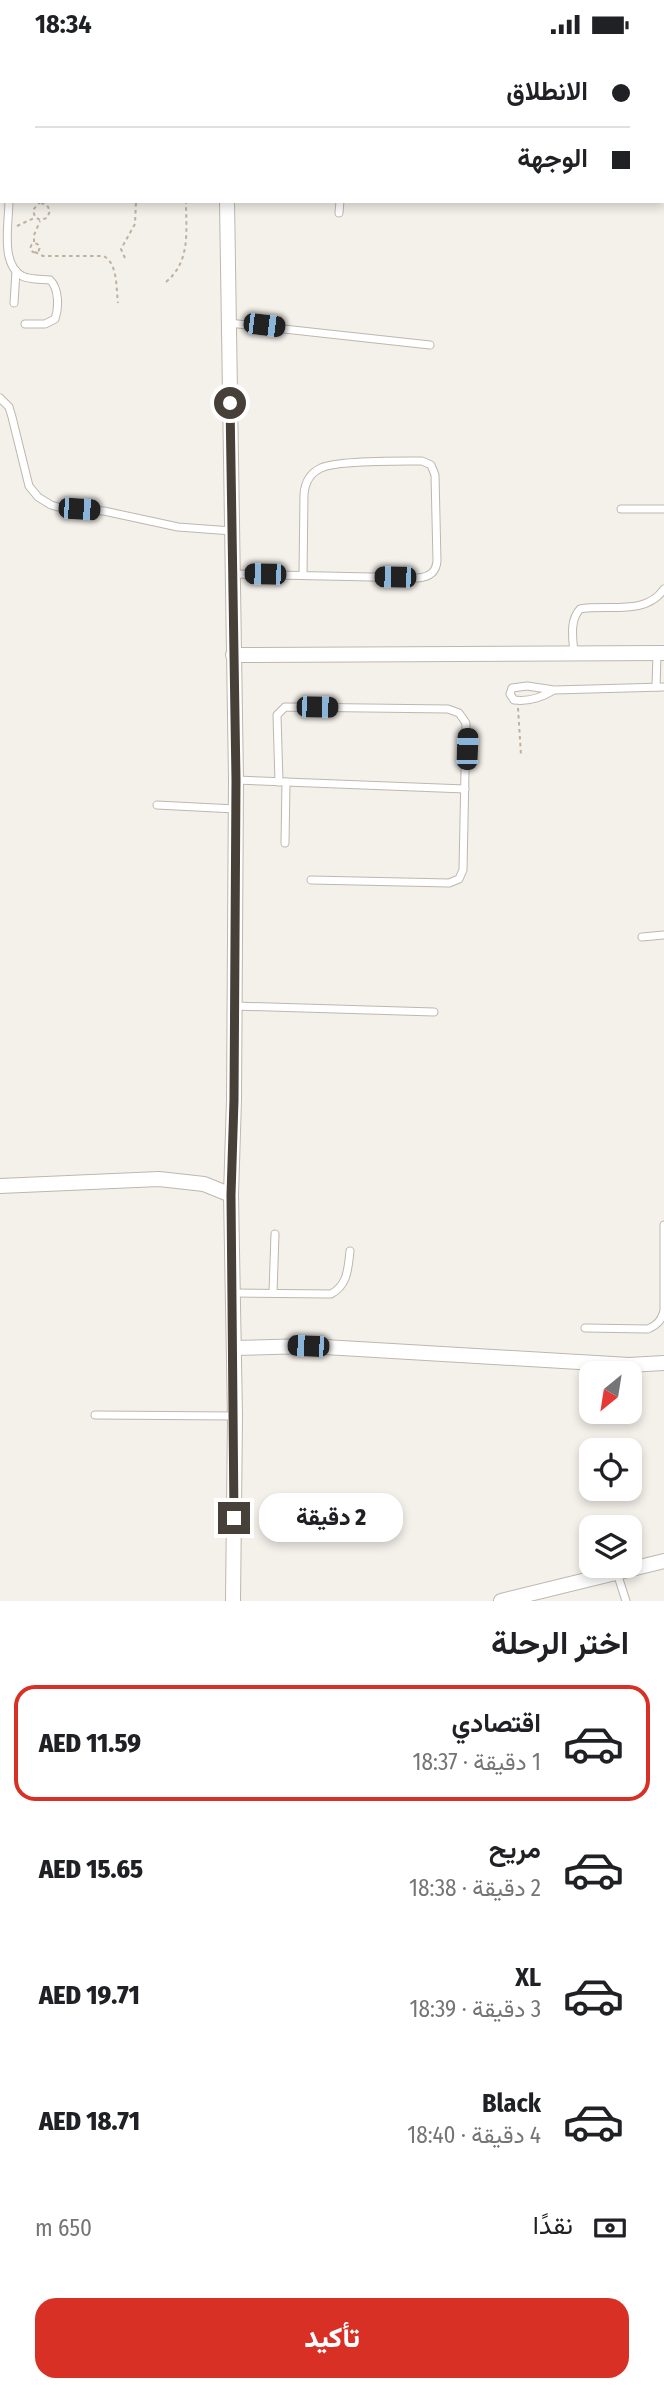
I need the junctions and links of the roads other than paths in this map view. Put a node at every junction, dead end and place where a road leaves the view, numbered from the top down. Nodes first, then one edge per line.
1 (9, 203) edge
2 (227, 203) edge
3 (340, 203) edge
4 (339, 213) dead end
5 (16, 271) junction
6 (14, 303) dead end
7 (229, 323) junction
8 (25, 324) dead end
9 (430, 345) dead end
10 (0, 398) edge
11 (621, 509) dead end
12 (664, 509) edge
13 (232, 531) junction
14 (232, 574) junction
15 (303, 575) junction
16 (664, 589) edge
17 (661, 653) edge
18 (574, 654) junction
19 (233, 655) junction
20 (660, 687) edge
21 (554, 690) junction
22 (236, 780) junction
23 (282, 782) junction
24 (465, 789) junction
25 (157, 805) dead end
26 (235, 809) junction
27 (285, 843) dead end
28 (311, 880) dead end
29 (664, 935) edge
30 (642, 937) dead end
31 (234, 1006) junction
32 (434, 1011) dead end
33 (0, 1186) edge
34 (231, 1195) junction
35 (664, 1225) edge
36 (275, 1234) dead end
37 (350, 1251) dead end
38 (232, 1293) junction
39 (273, 1293) junction
40 (585, 1328) dead end
41 (234, 1348) junction
42 (664, 1363) edge
43 (95, 1415) dead end
44 (235, 1416) junction
45 (664, 1561) edge
46 (642, 1567) edge
47 (596, 1578) edge
48 (619, 1578) edge
49 (233, 1601) edge
50 (501, 1601) edge
51 (626, 1601) edge

1 - 5 lane
2 - 7 street
3 - 4 lane
5 - 6 lane
5 - 8 lane
7 - 9 lane
7 - 13 street
10 - 13 lane
11 - 12 lane
13 - 14 street
14 - 15 lane
14 - 19 street
15 - 15 lane
16 - 18 lane
17 - 18 street
17 - 20 lane
18 - 19 street
19 - 22 street
20 - 21 lane
21 - 21 lane
22 - 23 lane
22 - 26 street
23 - 24 lane
23 - 24 lane
23 - 27 lane
24 - 28 lane
25 - 26 lane
26 - 31 street
29 - 30 lane
31 - 32 lane
31 - 34 street
33 - 34 street
34 - 38 street
35 - 40 lane
36 - 39 lane
37 - 39 lane
38 - 39 lane
38 - 41 street
41 - 42 street
41 - 44 street
43 - 44 lane
44 - 49 street
45 - 46 street
47 - 50 street
48 - 51 lane

